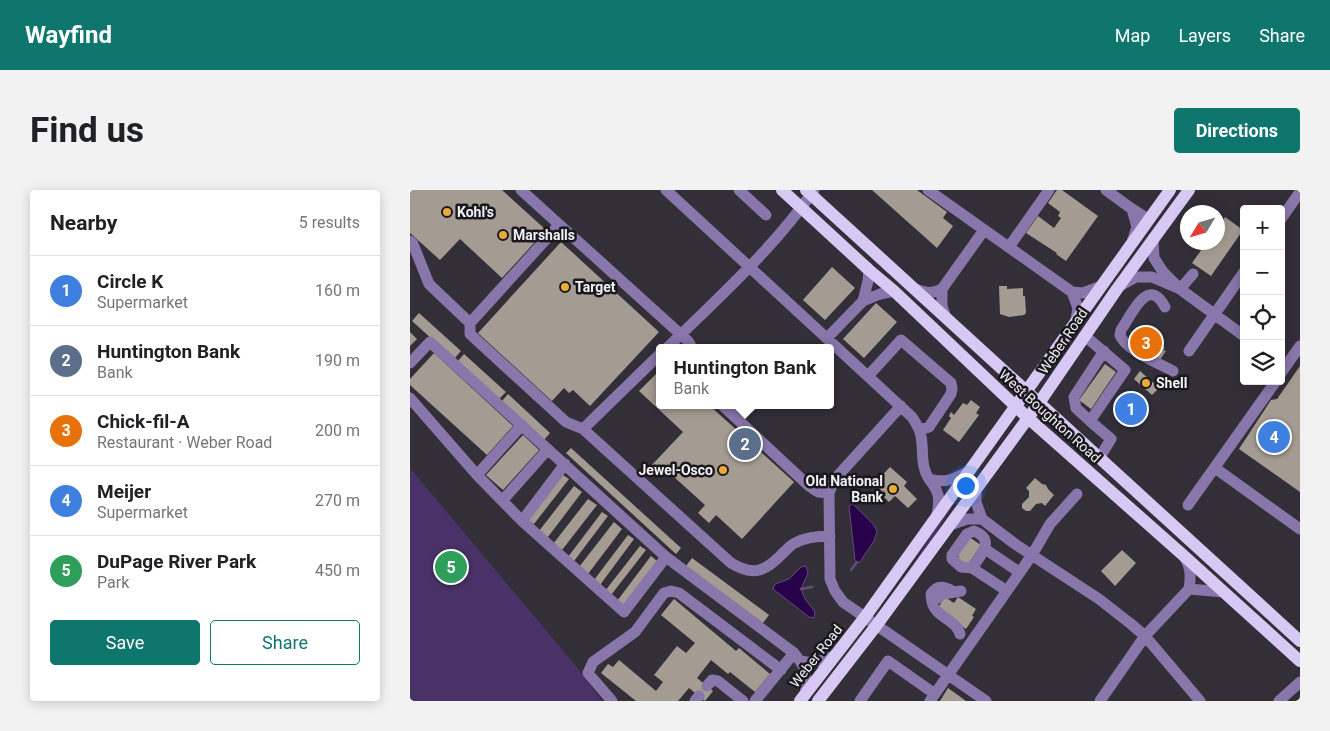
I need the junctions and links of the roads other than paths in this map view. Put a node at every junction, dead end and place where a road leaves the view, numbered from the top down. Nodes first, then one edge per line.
1 (521, 190) edge
2 (666, 190) edge
3 (738, 190) edge
4 (782, 190) edge
5 (928, 190) edge
6 (1050, 190) edge
7 (1106, 190) edge
8 (1170, 190) edge
9 (1189, 190) edge
10 (810, 192) edge
11 (1300, 192) edge
12 (801, 207) junction
13 (1132, 209) junction
14 (1285, 213) edge
15 (766, 215) dead end
16 (1148, 219) junction
17 (559, 225) junction
18 (984, 230) junction
19 (1153, 238) junction
20 (1133, 239) junction
21 (410, 241) edge
22 (1009, 247) junction
23 (749, 267) junction
24 (1131, 269) junction
25 (869, 270) junction
26 (1193, 274) dead end
27 (1240, 278) edge
28 (1099, 287) junction
29 (1118, 287) junction
30 (913, 289) junction
31 (942, 289) junction
32 (1180, 289) junction
33 (894, 291) junction
34 (1072, 292) junction
35 (863, 301) junction
36 (1165, 306) dead end
37 (1214, 314) junction
38 (946, 318) junction
39 (1076, 320) junction
40 (470, 323) junction
41 (1240, 333) edge
42 (681, 334) junction
43 (1085, 336) junction
44 (827, 338) junction
45 (671, 344) edge
46 (690, 344) edge
47 (833, 344) edge
48 (834, 344) edge
49 (1300, 346) edge
50 (1104, 351) junction
51 (1189, 351) dead end
52 (656, 358) edge
53 (410, 363) edge
54 (1285, 365) edge
55 (1173, 371) dead end
56 (868, 376) junction
57 (1273, 385) edge
58 (1026, 390) junction
59 (410, 398) edge
60 (1039, 403) junction
61 (901, 406) junction
62 (1015, 406) junction
63 (726, 409) edge
64 (1028, 418) junction
65 (1090, 421) junction
66 (522, 425) junction
67 (583, 429) junction
68 (920, 430) junction
69 (548, 449) junction
70 (1100, 457) junction
71 (565, 464) junction
72 (1216, 468) junction
73 (967, 472) junction
74 (477, 474) junction
75 (929, 479) junction
76 (976, 489) junction
77 (829, 493) junction
78 (1078, 494) dead end
79 (502, 501) junction
80 (1188, 505) dead end
81 (937, 515) junction
82 (982, 519) junction
83 (522, 521) junction
84 (950, 526) junction
85 (1300, 529) edge
86 (830, 536) junction
87 (985, 549) junction
88 (1032, 555) junction
89 (1183, 555) junction
90 (666, 557) junction
91 (972, 568) junction
92 (1019, 572) junction
93 (1189, 589) junction
94 (1006, 591) junction
95 (957, 592) dead end
96 (1224, 592) junction
97 (864, 618) junction
98 (876, 626) junction
99 (960, 634) dead end
100 (1145, 636) junction
101 (1300, 641) edge
102 (836, 655) junction
103 (797, 657) junction
104 (1300, 661) edge
105 (780, 670) junction
106 (948, 675) junction
107 (1300, 682) edge
108 (707, 686) dead end
109 (803, 697) edge
110 (933, 698) edge
111 (762, 699) edge
112 (612, 701) edge
113 (744, 701) edge
114 (819, 701) edge
115 (860, 701) edge
116 (986, 701) edge
117 (1100, 701) edge
118 (1200, 701) edge
119 (1279, 701) edge

1 - 17 lane
2 - 23 lane
3 - 15 lane
4 - 12 main road, West Boughton Road
5 - 18 lane
6 - 22 lane
7 - 13 lane
8 - 16 main road, Weber Road
9 - 19 main road, Weber Road
10 - 12 lane
10 - 30 main road, West Boughton Road
11 - 14 lane
12 - 23 lane
12 - 25 main road, West Boughton Road
13 - 16 lane
13 - 20 lane
16 - 20 main road, Weber Road
16 - 24 main road
17 - 40 lane
17 - 42 lane
18 - 22 lane
18 - 31 lane
19 - 24 main road, Weber Road
19 - 32 lane
20 - 28 main road, Weber Road
21 - 40 lane
22 - 34 lane
23 - 42 lane
23 - 44 lane
24 - 29 main road, Weber Road
25 - 33 main road, West Boughton Road
25 - 35 lane
26 - 32 lane
27 - 37 lane
28 - 34 lane
28 - 39 main road, Weber Road
29 - 32 lane
29 - 43 main road, Weber Road
30 - 31 lane
30 - 38 main road, West Boughton Road
31 - 38 lane
32 - 37 lane
33 - 35 lane
33 - 62 main road, West Boughton Road
34 - 39 lane
35 - 44 lane
36 - 55 lane
37 - 41 lane
37 - 51 lane
38 - 58 main road, West Boughton Road
39 - 58 main road, Weber Road
40 - 67 lane
42 - 45 lane
42 - 46 lane
43 - 50 lane
43 - 60 main road, Weber Road
44 - 47 lane
48 - 56 lane
49 - 54 lane
50 - 65 lane
50 - 65 lane
52 - 67 lane
53 - 66 lane
56 - 61 lane
56 - 68 lane
57 - 72 lane
58 - 60 main road, West Boughton Road
58 - 62 main road, Weber Road
59 - 74 lane
60 - 64 main road, Weber Road
60 - 70 main road, West Boughton Road
61 - 68 lane
61 - 77 lane
62 - 64 main road, West Boughton Road
62 - 73 main road, Weber Road
63 - 77 lane
64 - 76 main road, Weber Road
64 - 89 main road, West Boughton Road
65 - 70 lane
66 - 69 lane
66 - 74 lane
67 - 86 lane
68 - 75 lane
69 - 71 lane
69 - 79 lane
70 - 101 main road, West Boughton Road
71 - 83 lane
71 - 90 lane
72 - 80 lane
72 - 85 lane
73 - 75 lane
73 - 81 main road, Weber Road
74 - 79 lane
75 - 81 lane
76 - 82 lane
76 - 84 main road, Weber Road
77 - 86 lane
78 - 88 lane
79 - 83 lane
81 - 97 main road, Weber Road
82 - 84 lane
82 - 88 lane
83 - 90 lane
84 - 98 main road, Weber Road
86 - 97 lane
87 - 91 lane
87 - 91 lane
87 - 92 lane
88 - 92 lane
88 - 100 lane
89 - 93 lane
89 - 96 main road, West Boughton Road
90 - 103 lane
91 - 94 lane
92 - 94 lane
93 - 96 lane
93 - 100 lane
94 - 106 lane
95 - 99 lane
96 - 104 main road, West Boughton Road
97 - 98 lane
97 - 102 main road, Weber Road
98 - 106 lane
98 - 114 main road, Weber Road
100 - 117 lane
100 - 118 lane
102 - 103 lane
102 - 109 main road, Weber Road
103 - 105 lane
103 - 109 lane
105 - 111 lane
105 - 112 lane
106 - 110 lane
106 - 116 lane
107 - 119 lane
108 - 113 lane
110 - 115 lane

